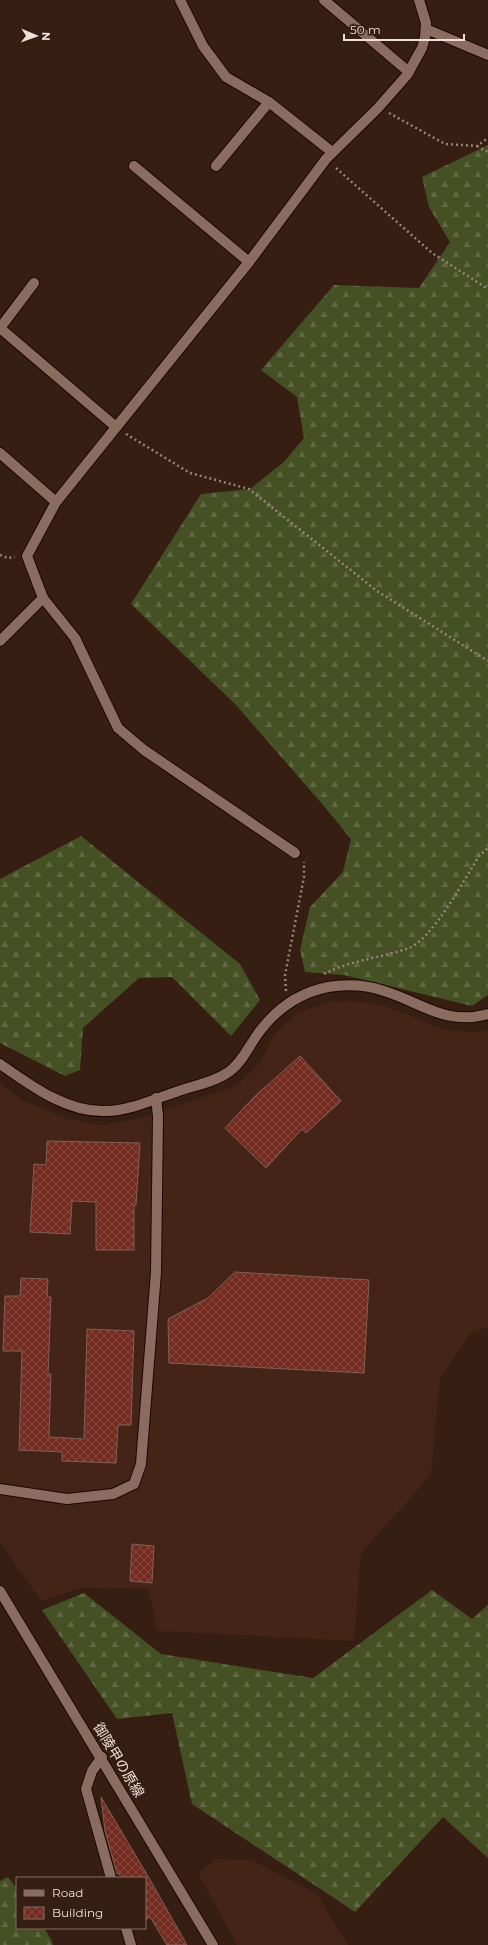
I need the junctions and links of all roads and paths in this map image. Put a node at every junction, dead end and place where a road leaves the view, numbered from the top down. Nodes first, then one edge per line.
1 (180, 0) edge
2 (324, 0) edge
3 (419, 0) edge
4 (426, 29) junction
5 (488, 54) edge
6 (409, 72) junction
7 (269, 102) junction
8 (378, 108) junction
9 (488, 138) edge
10 (477, 146) junction
11 (488, 152) edge
12 (329, 155) junction
13 (134, 166) dead end
14 (216, 166) dead end
15 (249, 262) junction
16 (34, 283) dead end
17 (488, 289) edge
18 (0, 328) edge
19 (116, 427) junction
20 (0, 453) edge
21 (56, 502) junction
22 (43, 598) junction
23 (0, 641) edge
24 (488, 661) edge
25 (488, 848) edge
26 (295, 853) joint
27 (323, 974) dead end
28 (288, 1003) junction
29 (488, 1014) edge
30 (0, 1064) edge
31 (156, 1098) junction
32 (0, 1489) edge
33 (1, 1593) edge
34 (102, 1757) junction
35 (111, 1877) edge
36 (126, 1929) edge
37 (131, 1945) edge
38 (213, 1945) edge

1 - 7 street
2 - 6 street
3 - 4 street
4 - 5 street
4 - 6 street
6 - 8 street
7 - 12 street
7 - 14 street
8 - 10 path
8 - 12 street
9 - 10 path
10 - 11 path
12 - 15 street
12 - 17 path
13 - 15 street
15 - 19 street
16 - 18 street
18 - 19 street
19 - 21 street
19 - 24 path
20 - 21 street
21 - 22 street
22 - 23 street
22 - 26 street
25 - 27 path
26 - 28 path
28 - 29 street
28 - 31 street
30 - 31 street
31 - 32 street
33 - 34 street, 御陵甲の原線
34 - 35 street
34 - 38 street, 御陵甲の原線
36 - 37 street

